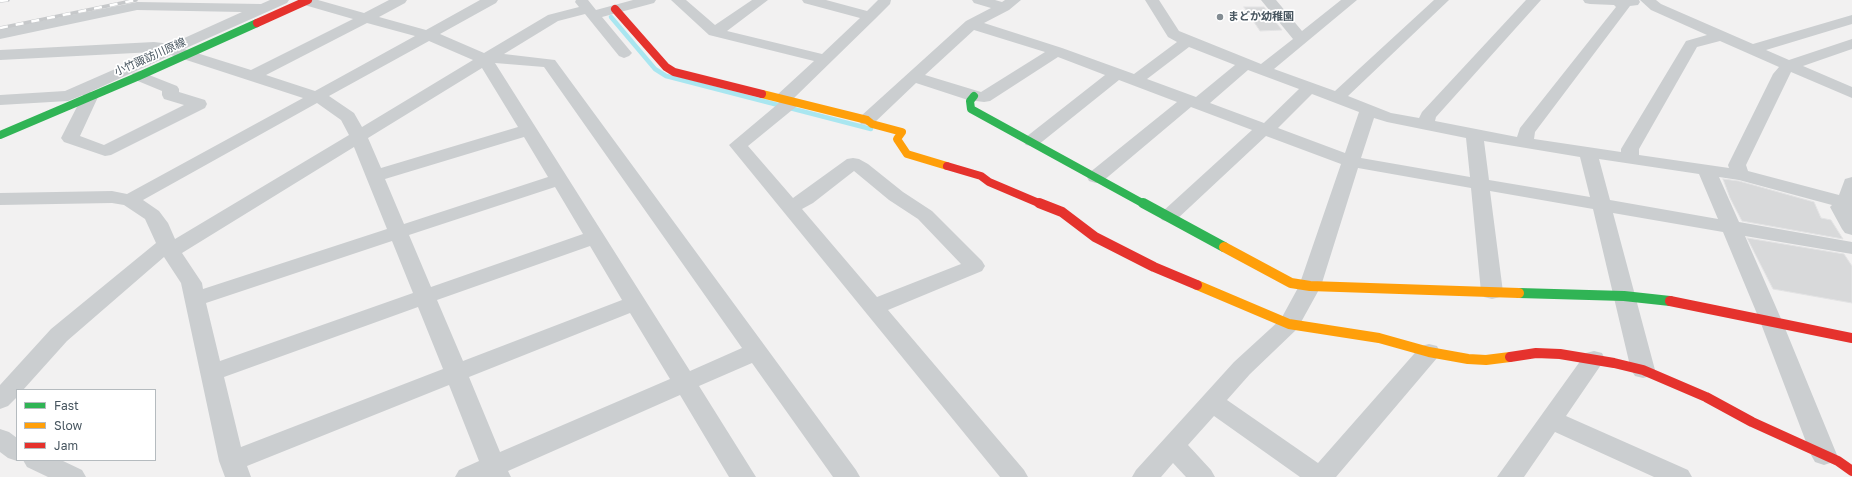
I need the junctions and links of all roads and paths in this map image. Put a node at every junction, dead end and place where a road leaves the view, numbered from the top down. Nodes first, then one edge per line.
1 (282, 0) edge
2 (307, 0) edge
3 (400, 0) edge
4 (491, 0) edge
5 (650, 0) edge
6 (678, 0) edge
7 (761, 0) edge
8 (809, 0) edge
9 (978, 0) edge
10 (1152, 0) edge
11 (1268, 0) edge
12 (1350, 0) edge
13 (1442, 0) edge
14 (1534, 0) edge
15 (1590, 0) edge
16 (1646, 0) edge
17 (885, 1) edge
18 (1619, 2) junction
19 (1009, 4) edge
20 (263, 8) junction
21 (587, 8) edge
22 (615, 9) junction
23 (870, 16) junction
24 (366, 18) junction
25 (1852, 19) edge
26 (971, 24) junction
27 (714, 32) junction
28 (0, 34) edge
29 (428, 35) junction
30 (1721, 36) junction
31 (1301, 39) junction
32 (1187, 41) junction
33 (1852, 44) edge
34 (1752, 49) junction
35 (177, 51) junction
36 (1057, 51) junction
37 (624, 52) dead end
38 (0, 55) edge
39 (485, 59) junction
40 (825, 59) junction
41 (1246, 63) junction
42 (1789, 65) junction
43 (1264, 70) junction
44 (1116, 74) junction
45 (139, 76) junction
46 (252, 76) junction
47 (914, 77) junction
48 (1135, 81) junction
49 (1310, 87) junction
50 (1852, 93) edge
51 (974, 96) junction
52 (318, 97) junction
53 (80, 98) junction
54 (1337, 98) junction
55 (0, 100) edge
56 (1193, 102) junction
57 (786, 104) junction
58 (1368, 110) junction
59 (867, 120) junction
60 (1426, 125) junction
61 (528, 130) junction
62 (1264, 130) junction
63 (1474, 133) junction
64 (0, 135) edge
65 (358, 136) junction
66 (1032, 141) junction
67 (1525, 143) junction
68 (1588, 152) junction
69 (1630, 158) junction
70 (1352, 162) junction
71 (1707, 171) junction
72 (1740, 175) junction
73 (375, 176) junction
74 (1096, 177) junction
75 (558, 180) junction
76 (1852, 182) edge
77 (1481, 184) junction
78 (0, 199) edge
79 (130, 200) junction
80 (1849, 203) edge
81 (1602, 204) junction
82 (791, 207) junction
83 (1169, 216) junction
84 (1730, 226) junction
85 (1852, 229) edge
86 (398, 232) junction
87 (594, 237) junction
88 (168, 248) junction
89 (1852, 248) edge
90 (1310, 286) junction
91 (1492, 292) junction
92 (425, 296) junction
93 (1624, 296) junction
94 (194, 299) junction
95 (635, 303) junction
96 (874, 308) junction
97 (1771, 321) junction
98 (1289, 324) junction
99 (1852, 338) edge
100 (757, 351) junction
101 (1429, 352) junction
102 (1594, 359) junction
103 (1643, 370) junction
104 (211, 373) junction
105 (455, 374) junction
106 (684, 383) junction
107 (0, 400) edge
108 (1212, 402) junction
109 (1551, 420) junction
110 (0, 439) edge
111 (1172, 446) junction
112 (16, 450) edge
113 (1824, 455) junction
114 (38, 461) edge
115 (235, 469) edge
116 (496, 471) edge
117 (1852, 471) edge
118 (73, 477) edge
119 (468, 477) edge
120 (743, 477) edge
121 (847, 477) edge
122 (1015, 477) edge
123 (1145, 477) edge
124 (1202, 477) edge
125 (1320, 477) edge
126 (1510, 477) edge
127 (1679, 477) edge

1 - 20 street
2 - 24 street
2 - 35 street, 小竹諏訪川原線
3 - 24 street
4 - 29 street
5 - 22 street
6 - 27 street
7 - 27 street
8 - 23 street
9 - 19 street
10 - 32 street
11 - 31 street
12 - 31 street
13 - 54 street
14 - 60 street
15 - 18 street
16 - 18 street
16 - 30 street
17 - 23 street
18 - 67 street
19 - 26 street
20 - 28 street
20 - 35 street
21 - 22 street
21 - 37 street
21 - 39 street
22 - 57 street
23 - 40 street
24 - 29 street
24 - 46 street
25 - 34 street
26 - 36 street
26 - 47 street
27 - 40 street
29 - 39 street
29 - 52 street
30 - 34 street
30 - 69 street
31 - 43 street
32 - 41 street
32 - 48 street
33 - 42 street
34 - 42 street
35 - 38 street
35 - 45 street, 小竹諏訪川原線
35 - 46 street
35 - 53 street
36 - 44 street
36 - 51 street
39 - 61 street
39 - 65 street
39 - 100 street
40 - 57 street
41 - 43 street
41 - 56 street
42 - 50 street
42 - 72 street
43 - 49 street
44 - 48 street
44 - 66 street
45 - 53 street, 小竹諏訪川原線
45 - 53 street
46 - 52 street
47 - 51 street
47 - 59 street
48 - 56 street
49 - 54 street
49 - 62 street
51 - 66 street
52 - 65 street
52 - 79 street
53 - 55 street
53 - 64 street, 小竹諏訪川原線
54 - 58 street
56 - 62 street
56 - 74 street
57 - 59 street
57 - 82 street
58 - 60 street
58 - 70 street
59 - 98 street
60 - 63 street
61 - 73 street
61 - 75 street
62 - 70 street
62 - 83 street
63 - 67 street
63 - 77 street
65 - 73 street
65 - 88 street
66 - 74 street
67 - 68 street
68 - 69 street
68 - 81 street
69 - 71 street
70 - 77 street
70 - 90 street
71 - 72 street
71 - 84 street
72 - 80 street
73 - 86 street
74 - 83 street
75 - 86 street
75 - 87 street
76 - 80 street
77 - 81 street
77 - 91 street
78 - 79 street
79 - 88 street
80 - 85 street
81 - 84 street
81 - 93 street
82 - 96 street
82 - 96 street
83 - 90 street
84 - 89 street
84 - 97 street
86 - 92 street
86 - 94 street
87 - 92 street
87 - 95 street
88 - 94 street
88 - 107 street
90 - 91 street
90 - 98 street
91 - 93 street
92 - 104 street
92 - 105 street
93 - 97 street
93 - 103 street
94 - 104 street
95 - 105 street
95 - 106 street
96 - 122 street
97 - 99 street
97 - 113 street
98 - 101 street
98 - 108 street
100 - 106 street
100 - 121 street
101 - 102 street
101 - 125 street
102 - 103 street
102 - 109 street
103 - 113 street
104 - 115 street
105 - 115 street
105 - 116 street
106 - 116 street
106 - 120 street
108 - 111 street
108 - 125 street
109 - 126 street
109 - 127 street
110 - 112 street
111 - 123 street
111 - 124 street
113 - 117 street
114 - 118 street
116 - 119 street

